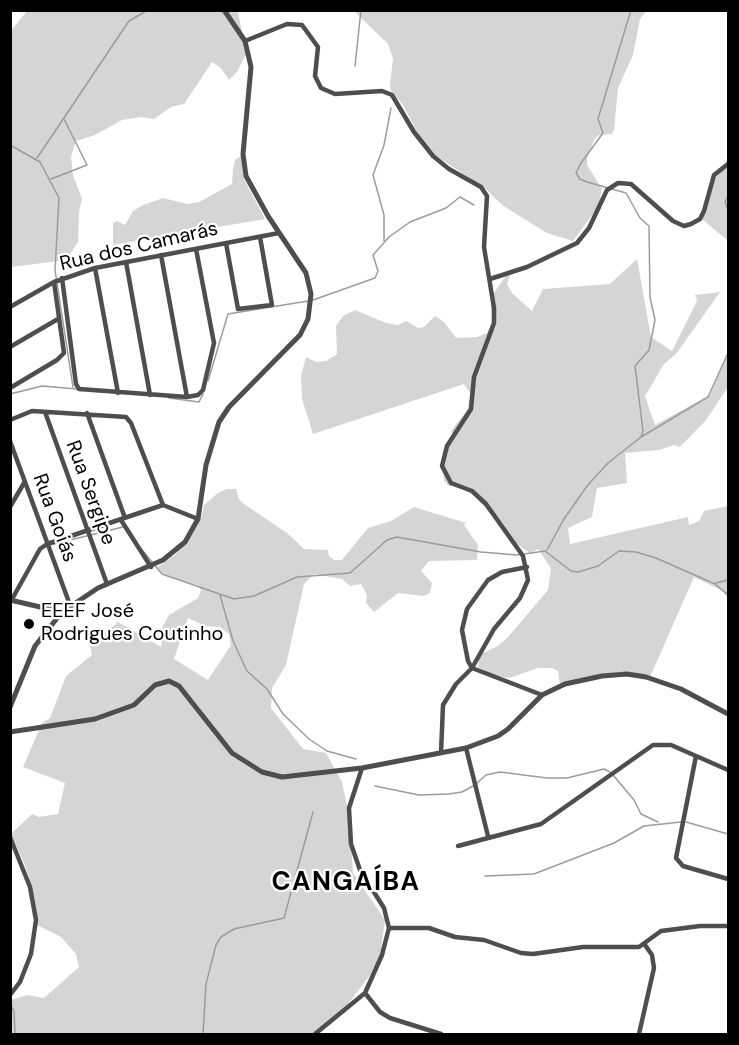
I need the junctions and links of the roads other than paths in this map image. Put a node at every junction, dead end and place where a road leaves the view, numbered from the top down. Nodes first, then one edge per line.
1 (224, 10) edge
2 (245, 41) junction
3 (729, 164) edge
4 (279, 233) junction
5 (260, 237) junction
6 (226, 243) junction
7 (196, 249) junction
8 (161, 255) junction
9 (126, 262) junction
10 (94, 268) junction
11 (62, 278) junction
12 (490, 279) junction
13 (54, 282) junction
14 (10, 307) edge
15 (58, 319) junction
16 (10, 347) edge
17 (10, 388) edge
18 (118, 393) junction
19 (150, 395) junction
20 (187, 397) junction
21 (45, 412) junction
22 (87, 413) junction
23 (10, 420) edge
24 (10, 441) edge
25 (24, 483) junction
26 (163, 505) junction
27 (10, 507) edge
28 (123, 519) junction
29 (198, 519) junction
30 (87, 532) junction
31 (47, 544) junction
32 (151, 567) junction
33 (527, 567) junction
34 (107, 584) junction
35 (11, 601) edge
36 (70, 605) junction
37 (62, 612) junction
38 (472, 668) junction
39 (542, 695) junction
40 (10, 708) edge
41 (729, 714) edge
42 (10, 732) edge
43 (466, 748) junction
44 (441, 753) junction
45 (696, 756) junction
46 (362, 768) junction
47 (729, 770) edge
48 (488, 836) junction
49 (10, 837) edge
50 (458, 846) dead end
51 (729, 879) edge
52 (729, 926) edge
53 (389, 928) junction
54 (645, 945) junction
55 (365, 993) junction
56 (10, 995) edge
57 (315, 1035) edge
58 (441, 1035) edge
59 (639, 1035) edge

1 - 2 street
2 - 4 street
2 - 12 street
3 - 12 street
4 - 5 street, Rua dos Camarás
4 - 29 street
5 - 6 street, Rua dos Camarás
5 - 6 street
6 - 7 street, Rua dos Camarás
7 - 8 street, Rua dos Camarás
7 - 20 street
8 - 9 street, Rua dos Camarás
8 - 20 street
9 - 10 street, Rua dos Camarás
9 - 19 street
10 - 11 street, Rua dos Camarás
10 - 18 street
11 - 13 street, Rua dos Camarás
11 - 18 street
12 - 33 street
13 - 14 street, Rua dos Camarás
13 - 15 street
15 - 16 street
15 - 17 street
18 - 19 street
19 - 20 street
21 - 22 street
21 - 23 street
21 - 30 street, Rua Sergipe
22 - 26 street
22 - 28 street, Rua Sergipe
24 - 25 street, Rua Goiás
25 - 27 street
25 - 31 street, Rua Goiás
26 - 28 street
26 - 29 street
28 - 30 street
28 - 32 street, Rua Sergipe
29 - 32 street
30 - 31 street
30 - 34 street, Rua Sergipe
31 - 35 street
31 - 36 street, Rua Goiás
32 - 34 street
33 - 38 street
33 - 38 street
34 - 36 street
35 - 37 street
36 - 37 street
37 - 40 street
38 - 39 street
38 - 44 street
39 - 41 street
39 - 43 street
42 - 46 street
43 - 44 street
43 - 48 street
44 - 46 street
45 - 47 street
45 - 48 street
45 - 51 street
46 - 53 street
48 - 50 street
49 - 56 street
52 - 54 street
53 - 54 street
53 - 55 street
54 - 59 street
55 - 57 street
55 - 58 street

